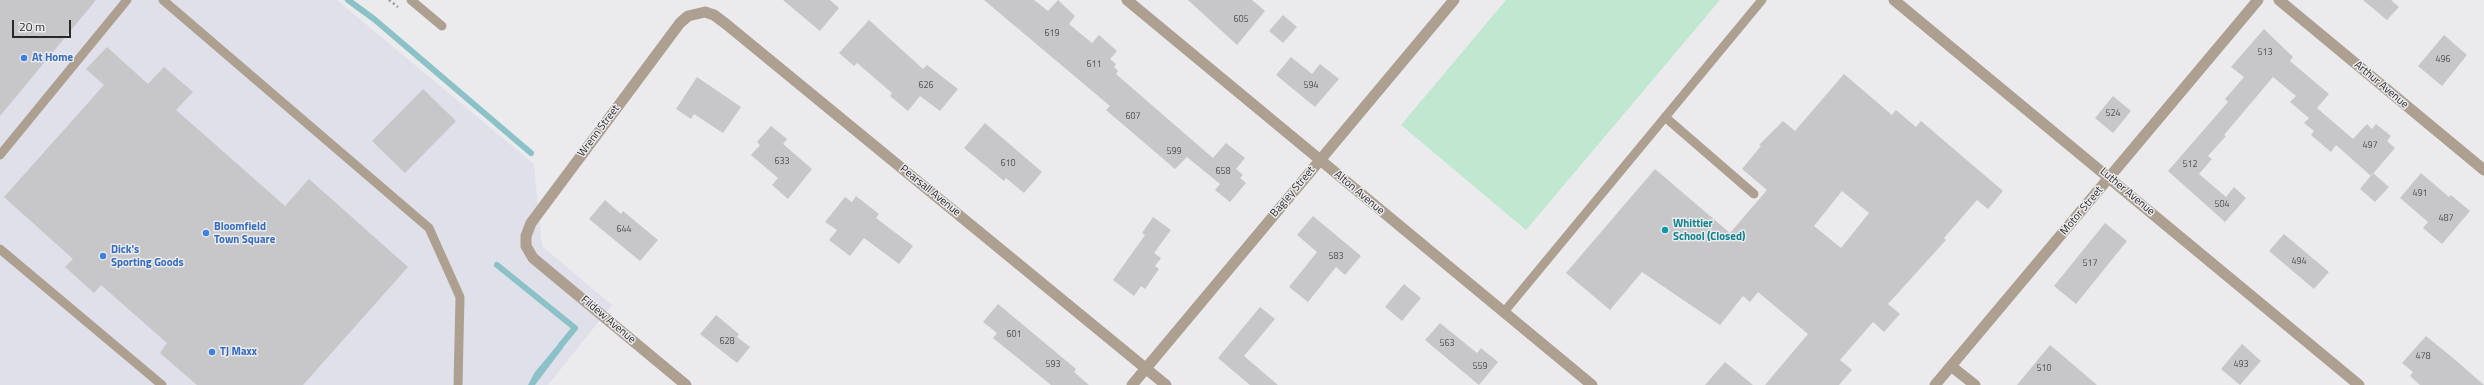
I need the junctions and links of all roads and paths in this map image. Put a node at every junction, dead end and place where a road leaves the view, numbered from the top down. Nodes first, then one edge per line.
1 (127, 0) edge
2 (163, 0) edge
3 (411, 0) edge
4 (1127, 0) edge
5 (1454, 0) edge
6 (1762, 0) edge
7 (1894, 0) edge
8 (2258, 0) edge
9 (2279, 0) edge
10 (688, 16) joint
11 (442, 26) dead end
12 (1665, 117) junction
13 (0, 155) edge
14 (1320, 160) junction
15 (2484, 170) edge
16 (2110, 178) junction
17 (1754, 194) dead end
18 (0, 249) edge
19 (530, 254) joint
20 (1504, 312) junction
21 (1951, 366) junction
22 (1146, 368) junction
23 (162, 385) edge
24 (458, 385) edge
25 (686, 385) edge
26 (1132, 385) edge
27 (1166, 385) edge
28 (1592, 385) edge
29 (1935, 385) edge
30 (1975, 385) edge
31 (2359, 385) edge

1 - 13 lane
2 - 24 lane
3 - 11 lane
4 - 14 street, Alton Avenue
5 - 14 street, Bagley Street
6 - 12 lane
7 - 16 street, Luther Avenue
8 - 16 street, Motor Street
9 - 15 street, Arthur Avenue
10 - 19 street, Wrenn Street
10 - 22 street, Pearsall Avenue
12 - 17 lane
12 - 20 lane
14 - 20 street, Alton Avenue
14 - 22 street, Bagley Street
16 - 21 street, Motor Street
16 - 31 street, Luther Avenue
18 - 23 lane
19 - 25 street, Fildew Avenue
20 - 28 street, Alton Avenue
21 - 29 street, Motor Street
21 - 30 street
22 - 26 street, Bagley Street
22 - 27 street, Pearsall Avenue

